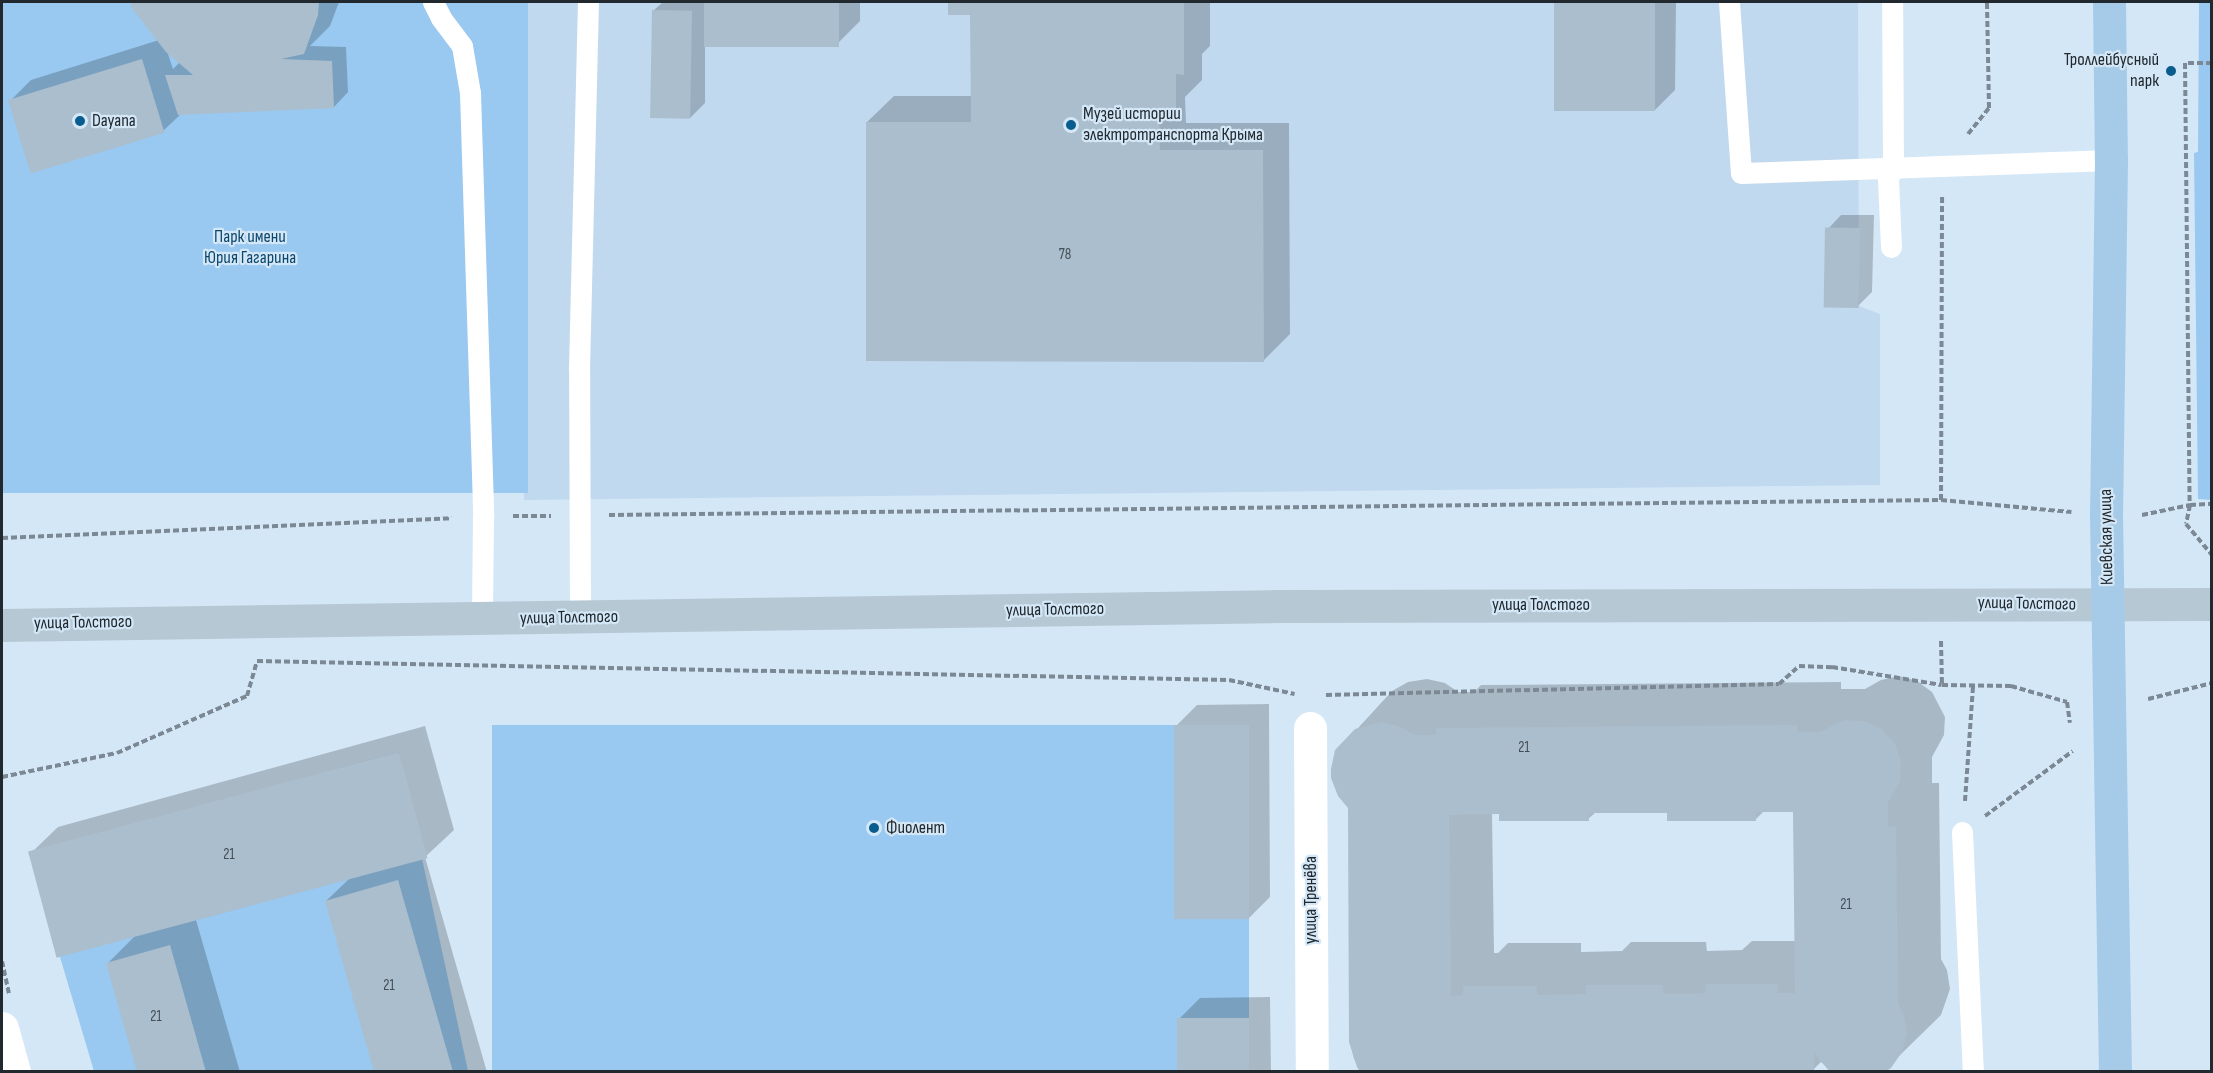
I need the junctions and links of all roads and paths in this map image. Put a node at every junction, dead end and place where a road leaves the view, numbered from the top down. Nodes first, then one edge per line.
1 (433, 2) edge
2 (588, 2) edge
3 (1729, 2) edge
4 (1892, 2) edge
5 (1986, 2) edge
6 (2109, 2) edge
7 (2211, 63) edge
8 (1989, 108) dead end
9 (2111, 160) junction
10 (1942, 166) junction
11 (1893, 168) junction
12 (1891, 247) dead end
13 (1941, 500) junction
14 (2060, 512) dead end
15 (578, 516) junction
16 (483, 517) junction
17 (2, 538) edge
18 (2211, 555) edge
19 (2211, 604) edge
20 (2108, 606) junction
21 (580, 617) junction
22 (482, 619) junction
23 (2, 624) edge
24 (2211, 683) edge
25 (1974, 686) junction
26 (1305, 696) dead end
27 (1316, 696) dead end
28 (2148, 699) dead end
29 (2071, 726) dead end
30 (1310, 728) dead end
31 (2075, 761) dead end
32 (2, 777) edge
33 (1962, 832) junction
34 (2, 1028) edge
35 (14, 1071) edge
36 (1312, 1071) edge
37 (1973, 1071) edge
38 (2115, 1071) edge

1 - 16 lane
2 - 15 lane
3 - 11 lane
4 - 11 lane
5 - 8 path
6 - 9 main road, Киевская улица
7 - 18 path
9 - 10 lane
9 - 20 main road, Киевская улица
10 - 11 lane
10 - 13 path
11 - 12 lane
13 - 14 path
13 - 15 path
15 - 16 path
15 - 21 lane
16 - 17 path
16 - 22 lane
19 - 20 main road, улица Толстого
20 - 21 main road, улица Толстого
20 - 38 main road, Киевская улица
21 - 22 main road, улица Толстого
22 - 23 main road, улица Толстого
24 - 28 path
25 - 27 path
25 - 29 path
25 - 33 path
26 - 32 path
30 - 36 street, улица Тренёва
31 - 33 path
33 - 37 lane
34 - 35 street

